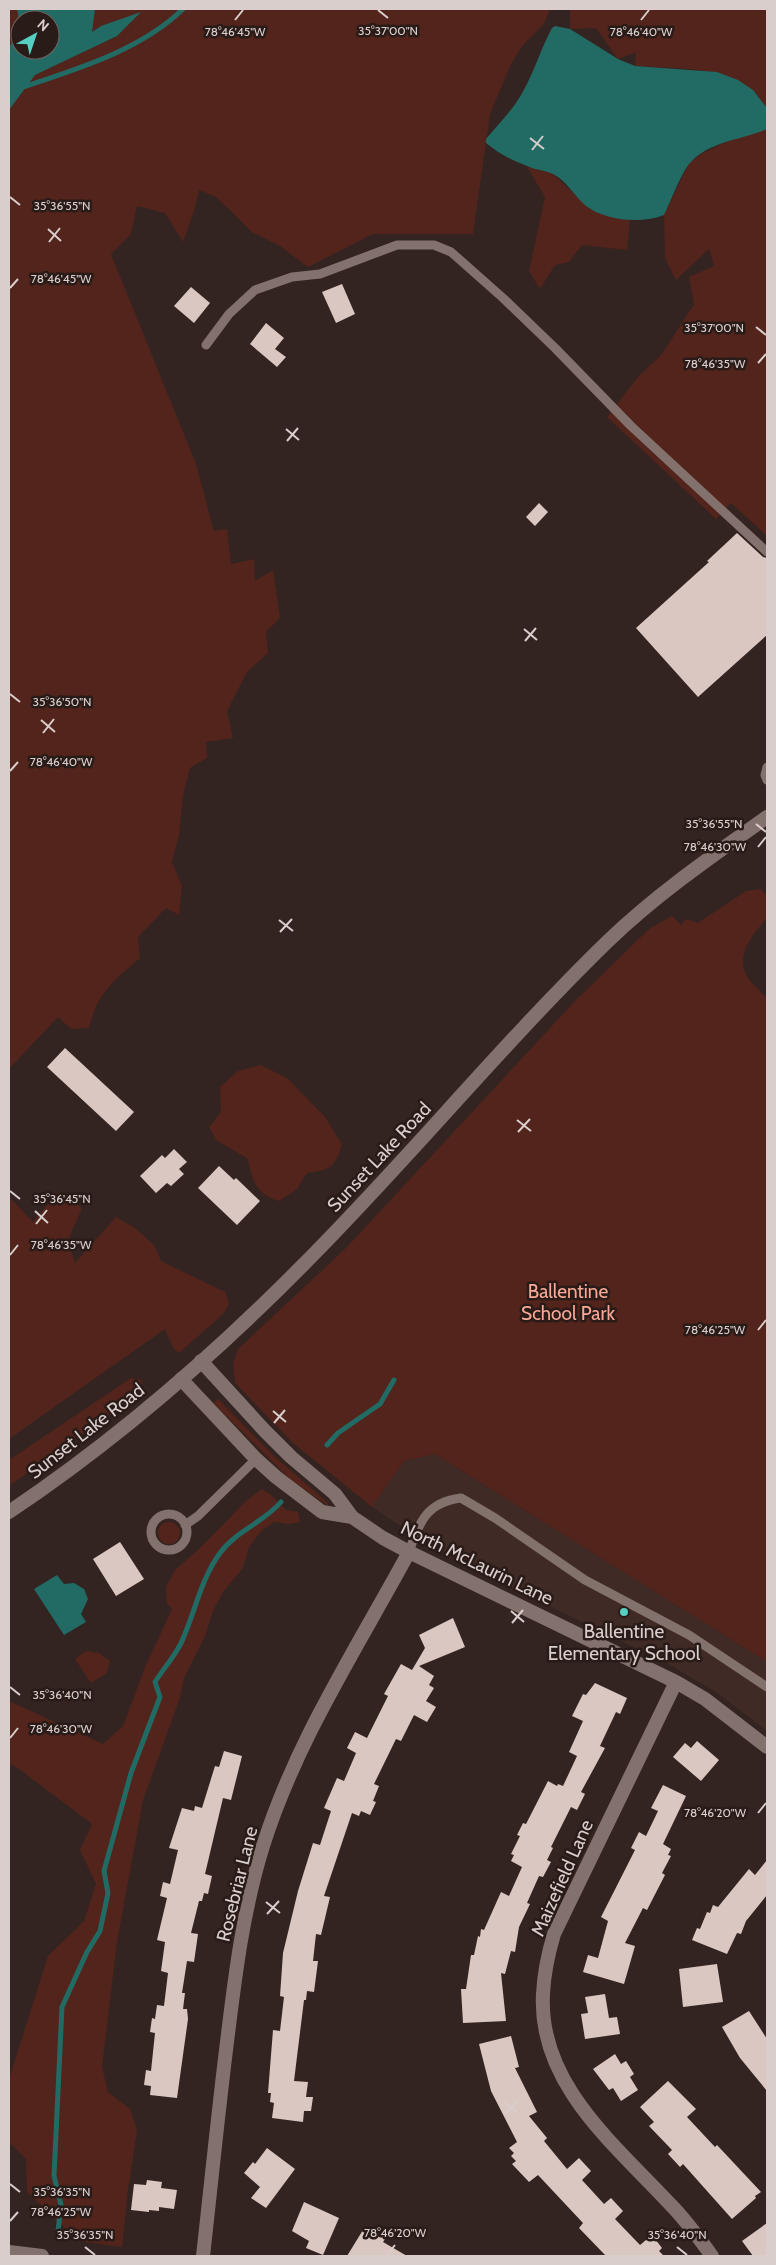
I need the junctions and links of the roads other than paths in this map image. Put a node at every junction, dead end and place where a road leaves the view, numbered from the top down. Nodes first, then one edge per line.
1 (206, 344) dead end
2 (767, 552) edge
3 (767, 767) edge
4 (767, 780) edge
5 (767, 818) edge
6 (201, 1361) junction
7 (181, 1379) junction
8 (256, 1459) junction
9 (9, 1512) edge
10 (352, 1517) junction
11 (185, 1525) junction
12 (408, 1552) junction
13 (676, 1682) junction
14 (767, 1687) edge
15 (767, 1747) edge
16 (9, 2252) edge
17 (42, 2256) edge
18 (203, 2256) edge
19 (712, 2256) edge

1 - 2 lane
3 - 4 lane
5 - 6 street, Sunset Lake Road
6 - 7 street, Sunset Lake Road
6 - 10 street, North McLaurin Lane
7 - 8 street, North McLaurin Lane
7 - 9 street, Sunset Lake Road
8 - 10 street, North McLaurin Lane
8 - 11 lane
10 - 12 street, North McLaurin Lane
11 - 11 lane
12 - 13 street, North McLaurin Lane
12 - 14 lane
12 - 18 street, Rosebriar Lane
13 - 15 street, North McLaurin Lane
13 - 19 street, Maizefield Lane
16 - 17 street

